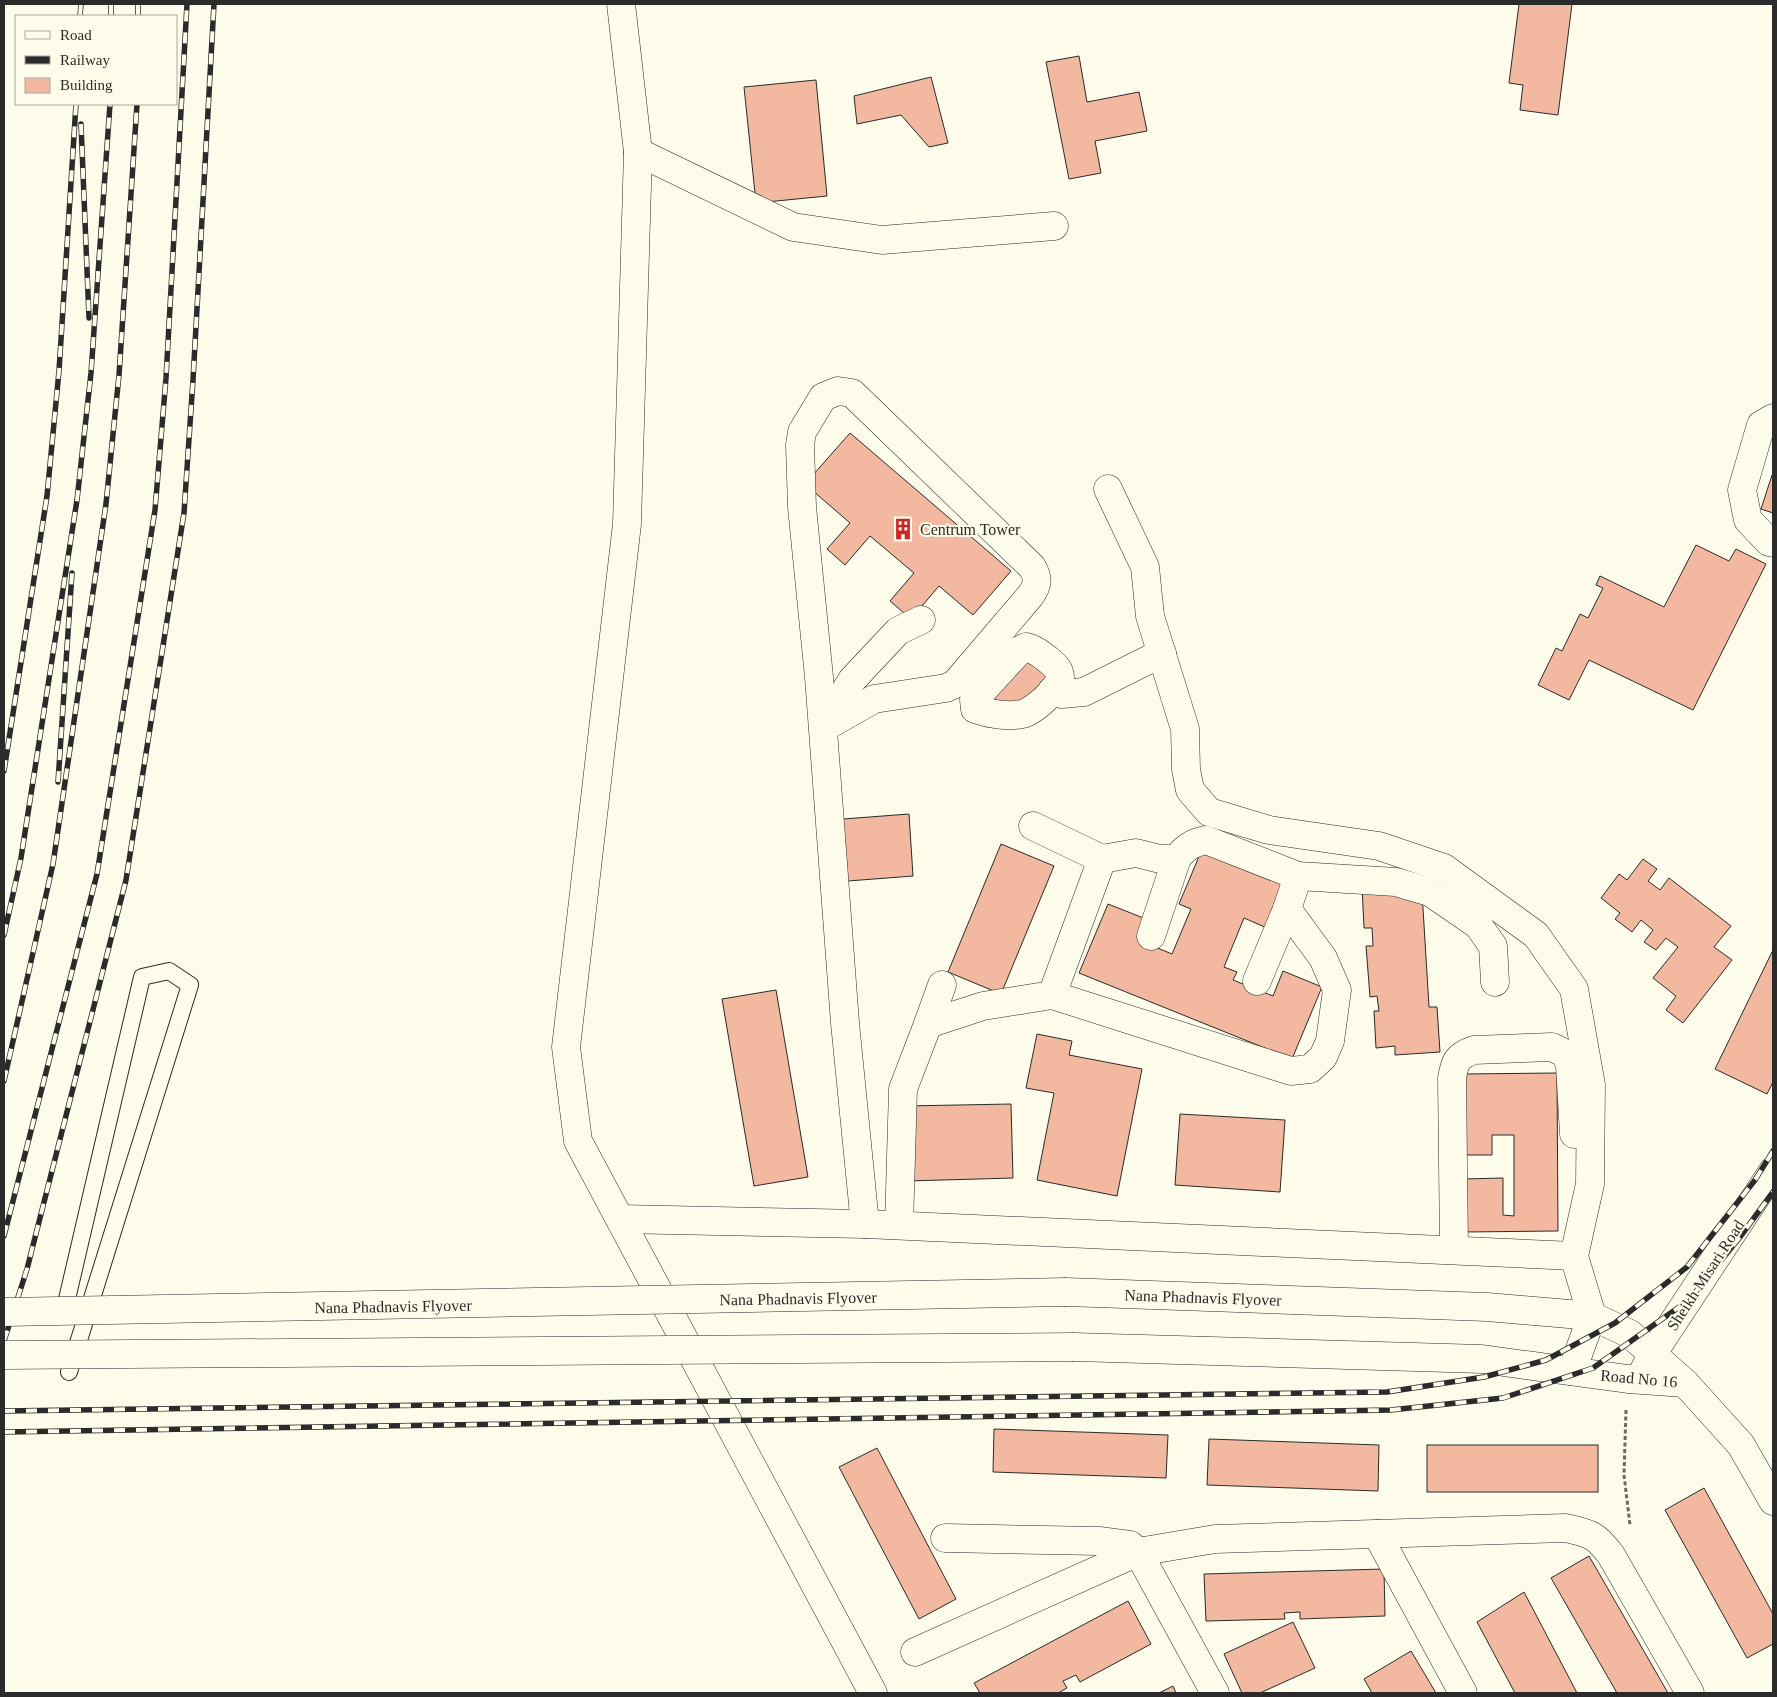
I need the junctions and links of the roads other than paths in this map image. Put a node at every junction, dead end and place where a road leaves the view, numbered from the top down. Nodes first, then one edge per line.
1 (620, 4) edge
2 (638, 152) junction
3 (1054, 226) dead end
4 (1773, 418) edge
5 (1108, 490) dead end
6 (1773, 543) edge
7 (921, 620) dead end
8 (1162, 653) junction
9 (1056, 685) dead end
10 (823, 728) junction
11 (1033, 826) dead end
12 (1102, 858) junction
13 (1177, 858) junction
14 (1298, 876) junction
15 (1287, 909) junction
16 (1151, 936) dead end
17 (1258, 981) dead end
18 (1495, 982) dead end
19 (942, 985) dead end
20 (1052, 994) junction
21 (928, 1024) junction
22 (1773, 1171) edge
23 (620, 1219) junction
24 (865, 1224) junction
25 (899, 1225) junction
26 (1454, 1250) junction
27 (1567, 1256) junction
28 (4, 1312) edge
29 (64, 1312) junction
30 (1592, 1316) junction
31 (1653, 1353) junction
32 (4, 1355) edge
33 (1572, 1371) junction
34 (69, 1372) dead end
35 (1640, 1379) junction
36 (1685, 1383) junction
37 (1773, 1501) edge
38 (1377, 1534) junction
39 (944, 1538) dead end
40 (1138, 1552) junction
41 (915, 1652) dead end
42 (873, 1693) edge
43 (1215, 1693) edge
44 (1463, 1693) edge
45 (1690, 1693) edge

1 - 2 street
2 - 3 street
2 - 23 street
4 - 6 street
5 - 8 street
7 - 10 street
8 - 9 street
8 - 27 street
10 - 10 street
10 - 24 street
11 - 12 street
12 - 13 street
12 - 20 street
13 - 14 street
13 - 16 street
14 - 15 street
14 - 18 street
15 - 17 street
15 - 20 street
19 - 21 street
20 - 21 street
21 - 25 street
22 - 31 street, Sheikh Misari Road
23 - 24 street
23 - 42 street
24 - 25 street
25 - 26 street
26 - 27 street
26 - 27 street
27 - 30 street
28 - 29 street, Nana Phadnavis Flyover, bridge
29 - 30 street, Nana Phadnavis Flyover, bridge
29 - 34 lane
30 - 31 street, Road No 16
30 - 33 street
31 - 35 street, Sheikh Misari Road
31 - 36 street, Road No 16
32 - 33 street, bridge
33 - 35 street, Road No 16
35 - 36 street, Road No 16
36 - 37 street
38 - 40 street
38 - 44 street
38 - 45 street
39 - 40 street
40 - 41 street
40 - 43 street

